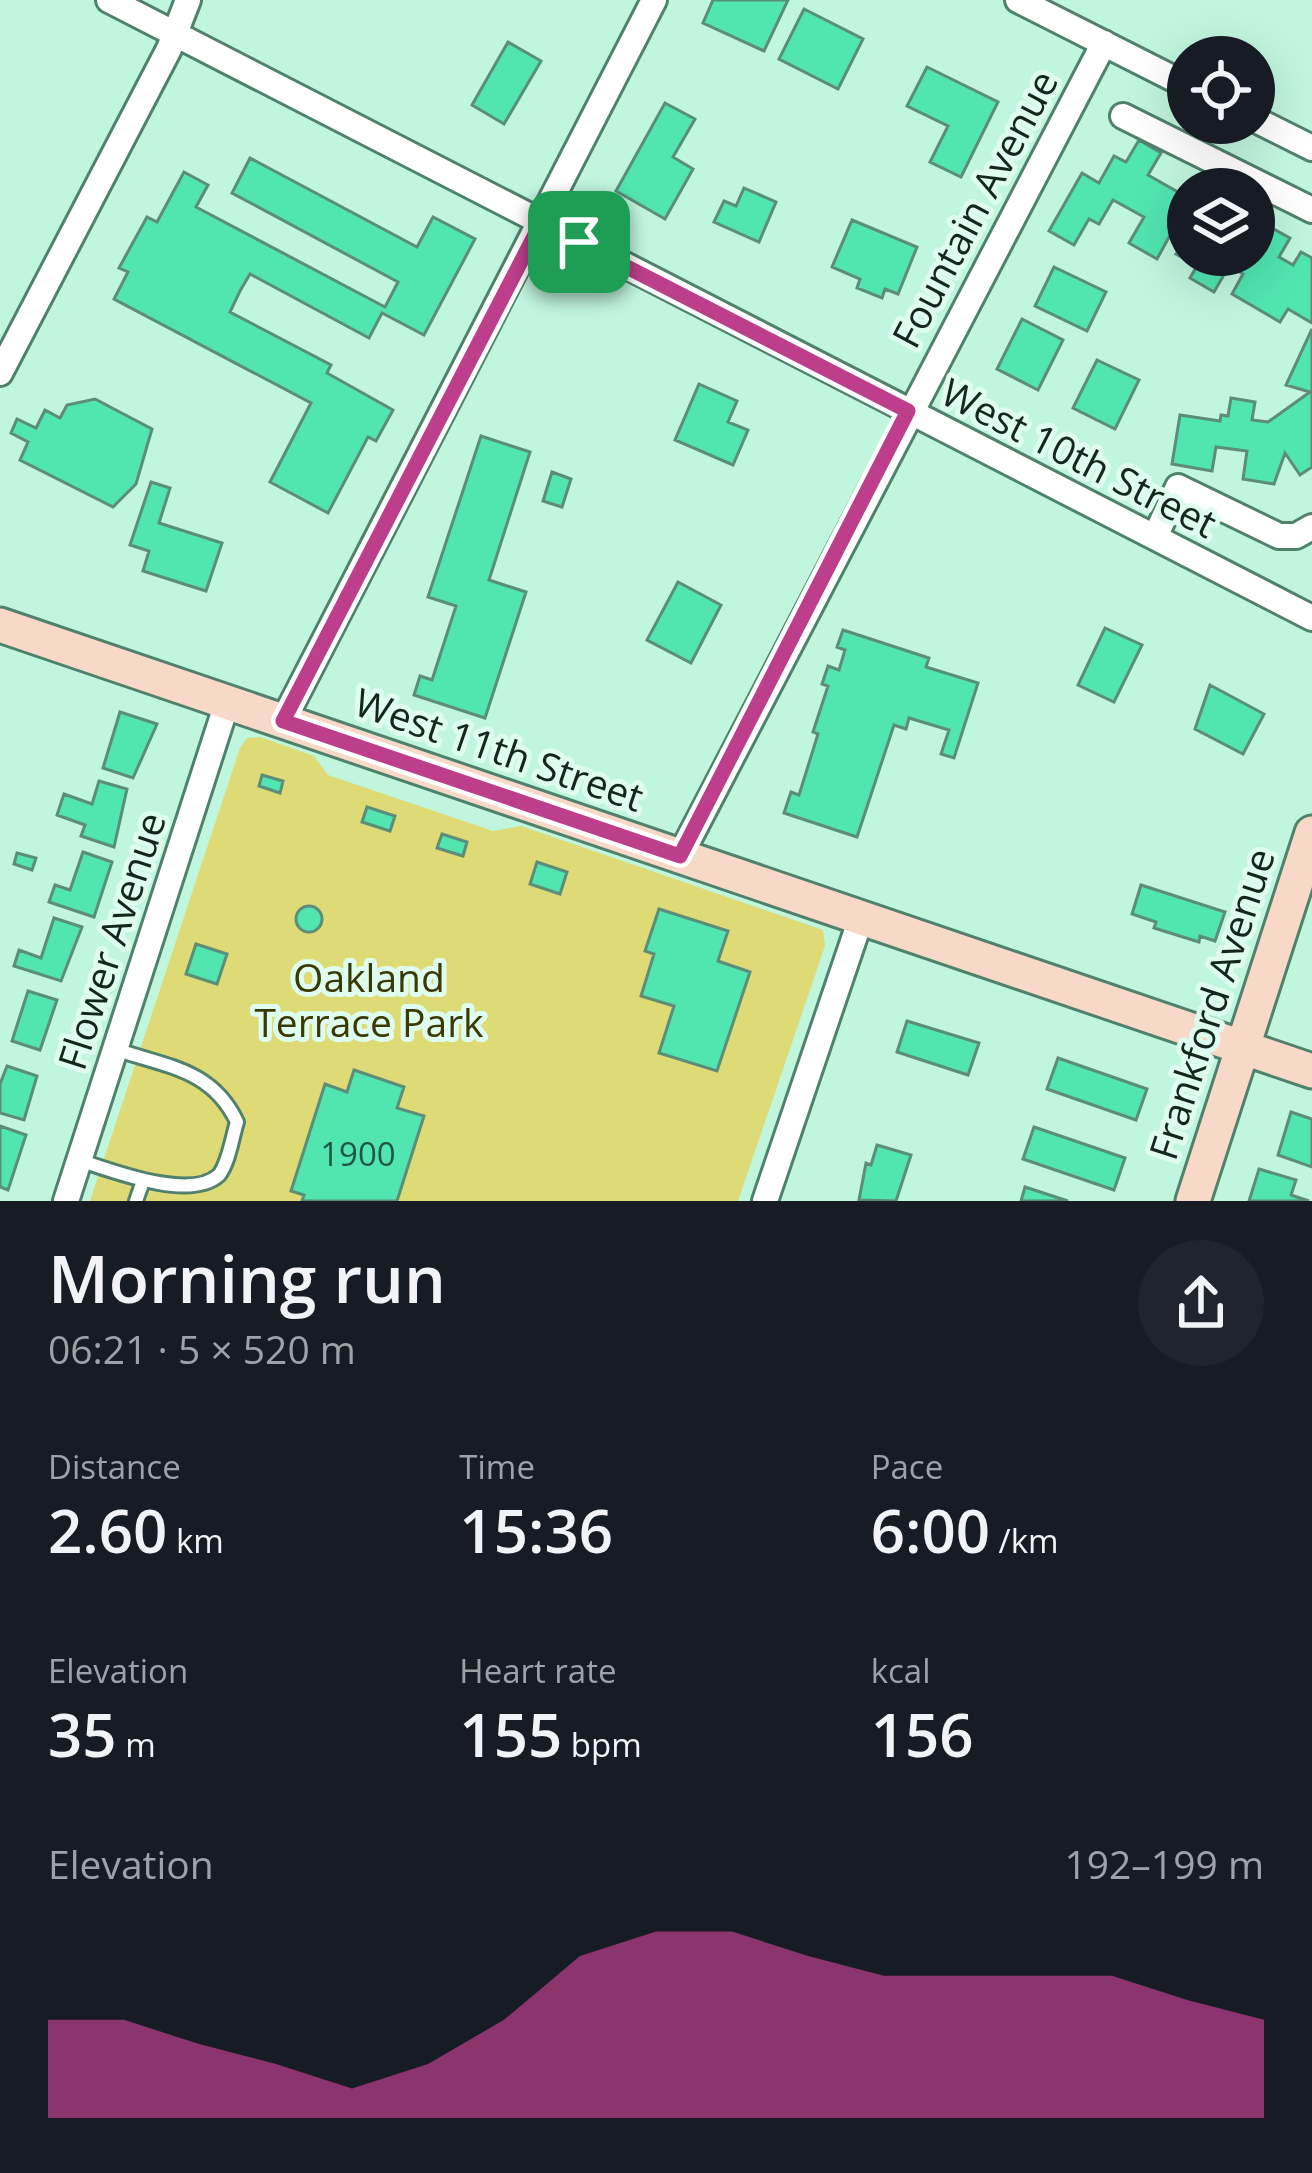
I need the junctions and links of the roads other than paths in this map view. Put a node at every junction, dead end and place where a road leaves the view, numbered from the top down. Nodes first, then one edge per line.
1 (109, 0) edge
2 (188, 0) edge
3 (654, 0) edge
4 (1018, 0) edge
5 (174, 33) junction
6 (1104, 43) junction
7 (1167, 75) edge
8 (1123, 116) dead end
9 (1275, 130) edge
10 (1312, 148) edge
11 (1312, 210) edge
12 (541, 223) junction
13 (0, 373) edge
14 (908, 411) junction
15 (1312, 527) edge
16 (1155, 537) junction
17 (1312, 618) edge
18 (0, 625) edge
19 (227, 703) junction
20 (283, 721) junction
21 (1312, 833) edge
22 (680, 856) junction
23 (861, 918) junction
24 (115, 1049) junction
25 (1243, 1049) junction
26 (1312, 1071) edge
27 (80, 1160) junction
28 (143, 1181) junction
29 (66, 1201) edge
30 (136, 1201) edge
31 (765, 1201) edge
32 (1192, 1201) edge

1 - 5 street, West 10th Street
2 - 5 street
3 - 12 street
4 - 6 street
5 - 12 street, West 10th Street
5 - 13 street
6 - 7 street
6 - 14 street, Fountain Avenue
8 - 11 street
9 - 10 street
12 - 14 street, West 10th Street
12 - 20 street
14 - 16 street, West 10th Street
14 - 22 street, Fountain Avenue
15 - 16 street
16 - 17 street, West 10th Street
18 - 19 main road, West 11th Street
19 - 20 main road, West 11th Street
19 - 24 street, Flower Avenue
20 - 22 main road, West 11th Street
21 - 25 main road, Frankford Avenue
22 - 23 main road, West 11th Street
23 - 25 main road, West 11th Street
23 - 31 street
24 - 27 street, Flower Avenue
24 - 28 lane
25 - 26 main road, West 11th Street
25 - 32 main road, Frankford Avenue
27 - 28 lane
27 - 29 street, Flower Avenue
28 - 30 lane

